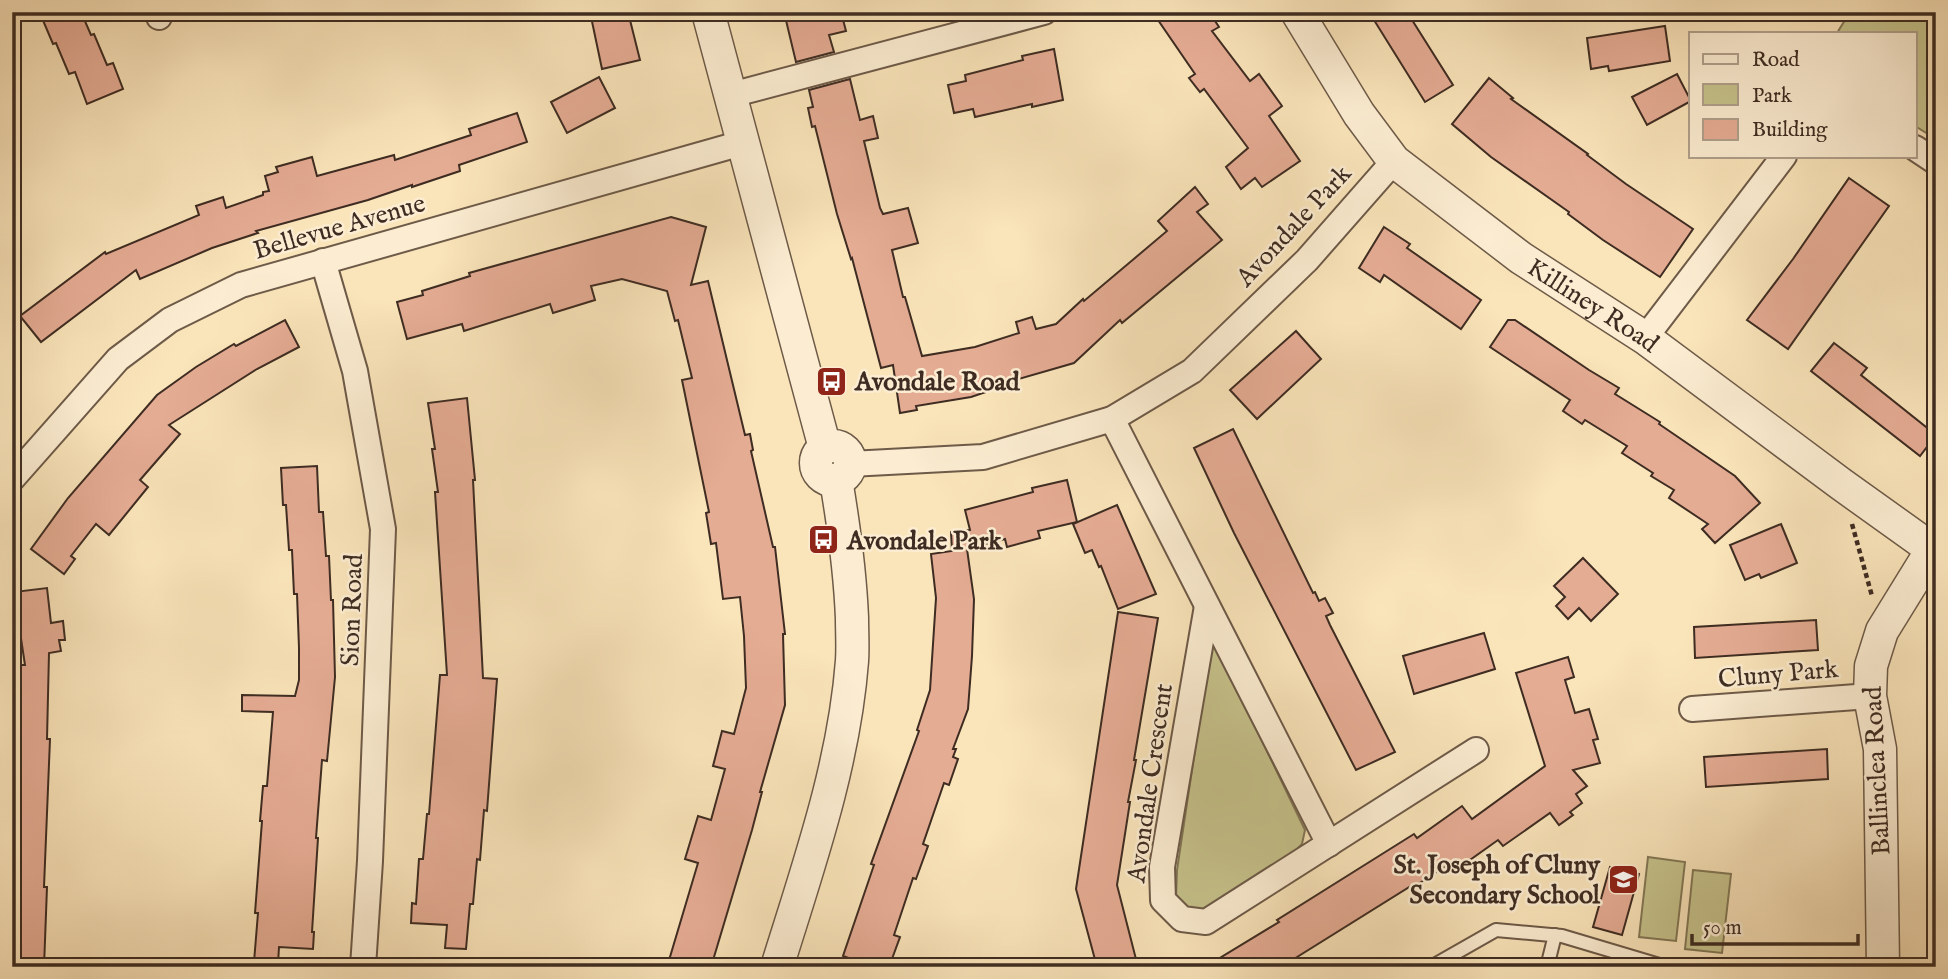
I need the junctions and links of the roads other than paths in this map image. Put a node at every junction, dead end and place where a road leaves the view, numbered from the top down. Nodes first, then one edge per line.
1 (708, 12) edge
2 (1044, 12) edge
3 (1297, 12) edge
4 (731, 95) junction
5 (743, 143) junction
6 (1916, 149) edge
7 (1782, 158) edge
8 (1394, 161) junction
9 (1936, 162) edge
10 (323, 261) junction
11 (1645, 338) junction
12 (1112, 419) junction
13 (839, 468) junction
14 (13, 477) edge
15 (1934, 551) edge
16 (1207, 606) junction
17 (1870, 696) junction
18 (1692, 709) dead end
19 (1476, 750) dead end
20 (1329, 844) junction
21 (1555, 935) junction
22 (363, 967) edge
23 (777, 967) edge
24 (1430, 967) edge
25 (1547, 967) edge
26 (1666, 967) edge
27 (1883, 967) edge

1 - 4 street
2 - 4 street
3 - 8 street, Killiney Road
4 - 5 street
5 - 10 street, Bellevue Avenue
5 - 13 street
6 - 9 street
7 - 11 street
8 - 11 street, Killiney Road
8 - 12 street, Avondale Park
10 - 14 street, Bellevue Avenue
10 - 22 street, Sion Road
11 - 15 street, Killiney Road
12 - 13 street, Avondale Park
12 - 16 street
13 - 23 street
15 - 17 street, Ballinclea Road
16 - 20 street
16 - 20 street, Avondale Crescent
17 - 18 street, Cluny Park
17 - 27 street, Ballinclea Road
19 - 20 street, Avondale Crescent
21 - 24 lane
21 - 25 lane
21 - 26 lane

